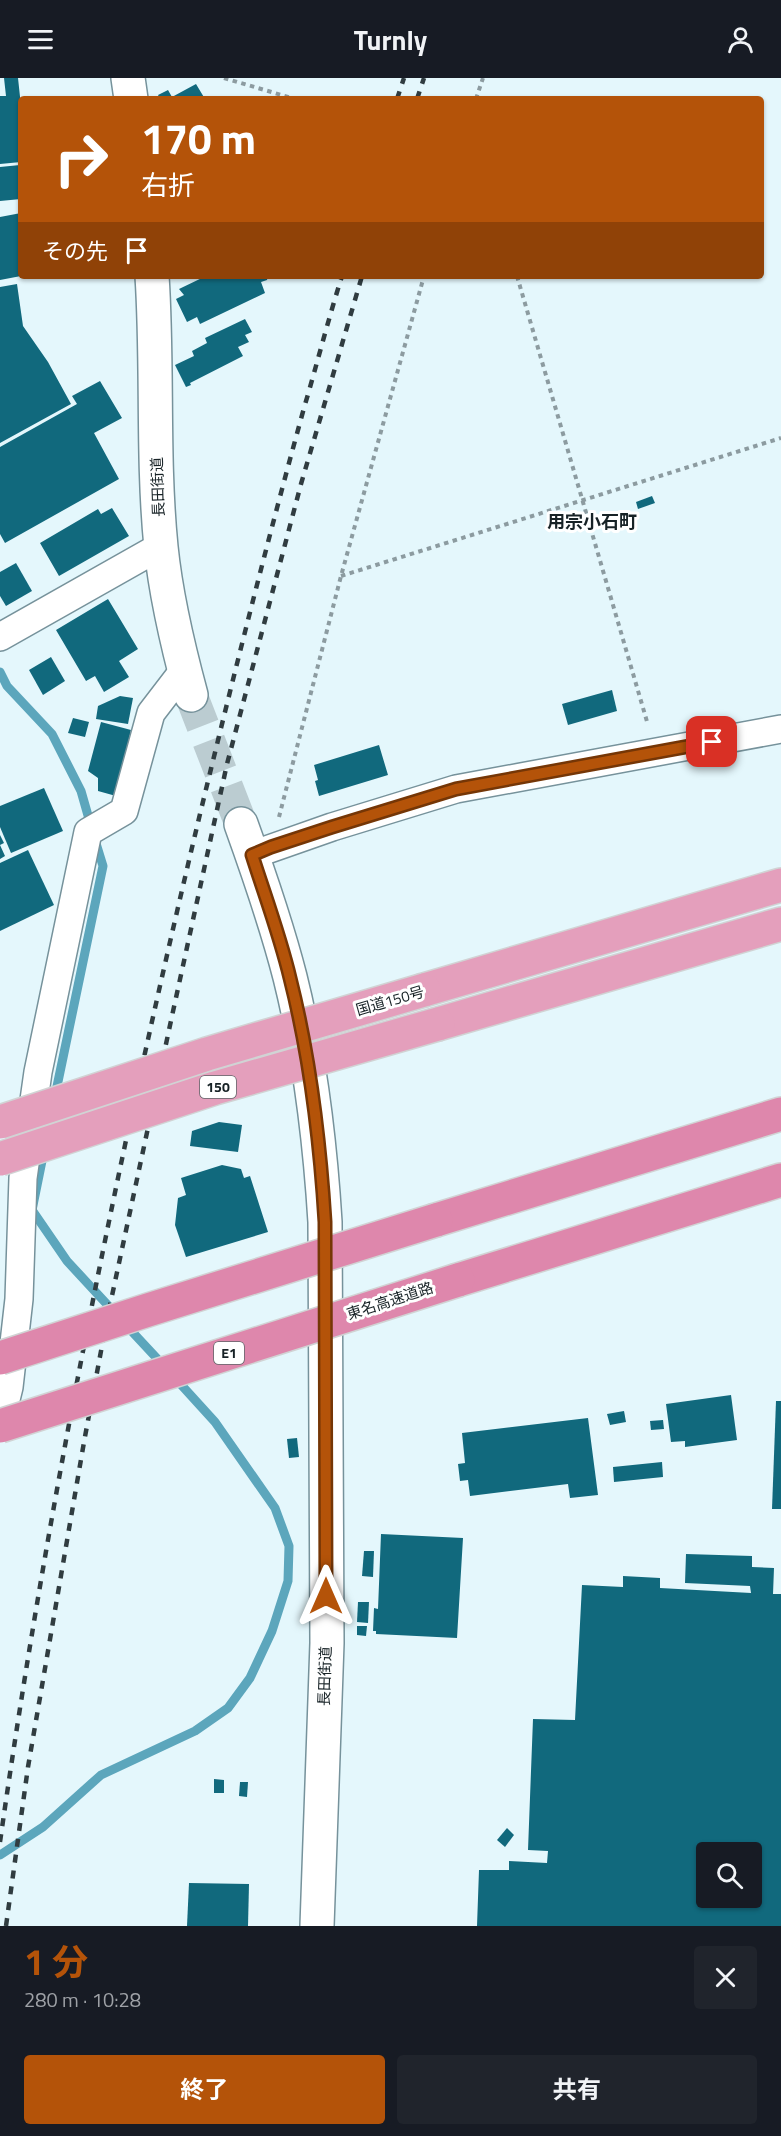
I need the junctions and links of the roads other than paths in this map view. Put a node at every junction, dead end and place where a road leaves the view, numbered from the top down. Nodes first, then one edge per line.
1 (128, 78) edge
2 (131, 96) edge
3 (152, 279) edge
4 (161, 546) junction
5 (0, 637) edge
6 (188, 682) joint
7 (781, 729) edge
8 (241, 824) tunnel mouth
9 (262, 851) junction
10 (781, 885) edge
11 (781, 924) edge
12 (781, 1114) edge
13 (0, 1122) edge
14 (0, 1159) edge
15 (781, 1180) edge
16 (0, 1358) edge
17 (0, 1425) edge
18 (317, 1926) edge

1 - 2 main road
3 - 4 main road, 長田街道
4 - 5 street
4 - 6 main road, 長田街道
6 - 17 street
7 - 9 street
8 - 9 main road, 長田街道
9 - 18 main road, 長田街道
10 - 13 highway, 国道150号 / 150, bridge
11 - 14 highway, 150, bridge
12 - 16 highway, bridge
15 - 17 highway, 東名高速道路 / E1, bridge

